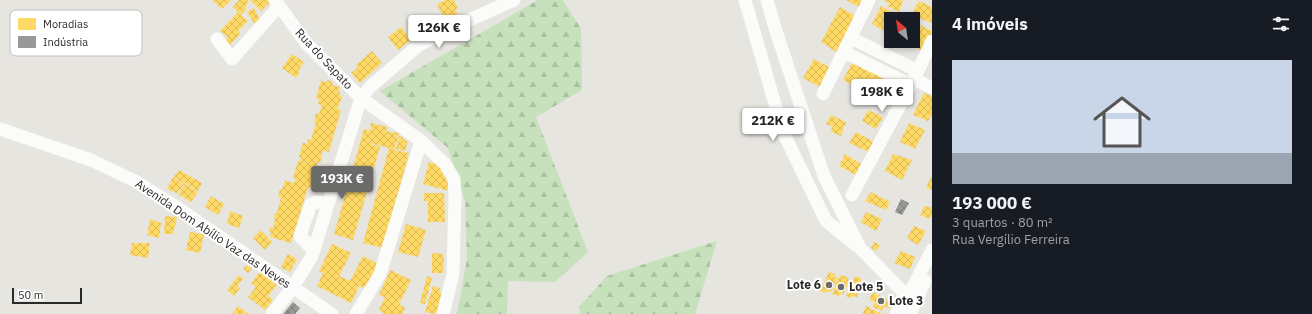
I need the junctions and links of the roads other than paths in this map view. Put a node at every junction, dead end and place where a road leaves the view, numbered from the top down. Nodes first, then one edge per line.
1 (514, 0) edge
2 (745, 0) edge
3 (767, 0) edge
4 (869, 0) edge
5 (277, 3) edge
6 (851, 38) junction
7 (217, 40) dead end
8 (932, 41) edge
9 (844, 52) junction
10 (914, 78) junction
11 (932, 88) edge
12 (823, 94) dead end
13 (361, 98) junction
14 (0, 129) edge
15 (421, 141) junction
16 (852, 195) dead end
17 (860, 248) junction
18 (932, 250) edge
19 (932, 267) edge
20 (293, 287) junction
21 (907, 296) junction
22 (272, 314) edge
23 (332, 314) edge
24 (356, 314) edge
25 (444, 314) edge
26 (896, 314) edge
27 (910, 314) edge

1 - 13 street
2 - 17 street
3 - 17 street
4 - 6 street
5 - 7 street
5 - 13 street, Rua do Sapato
6 - 9 street
6 - 10 street
8 - 10 street
9 - 10 street
9 - 12 street
10 - 11 street
10 - 16 street
13 - 15 street, Rua do Sapato
13 - 20 street
14 - 20 street, Avenida Dom Abílio Vaz das Neves
15 - 24 street
15 - 25 street, Rua do Sapato
17 - 21 street
18 - 21 street
19 - 27 street
20 - 22 street
20 - 23 street, Avenida Dom Abílio Vaz das Neves
21 - 26 street

